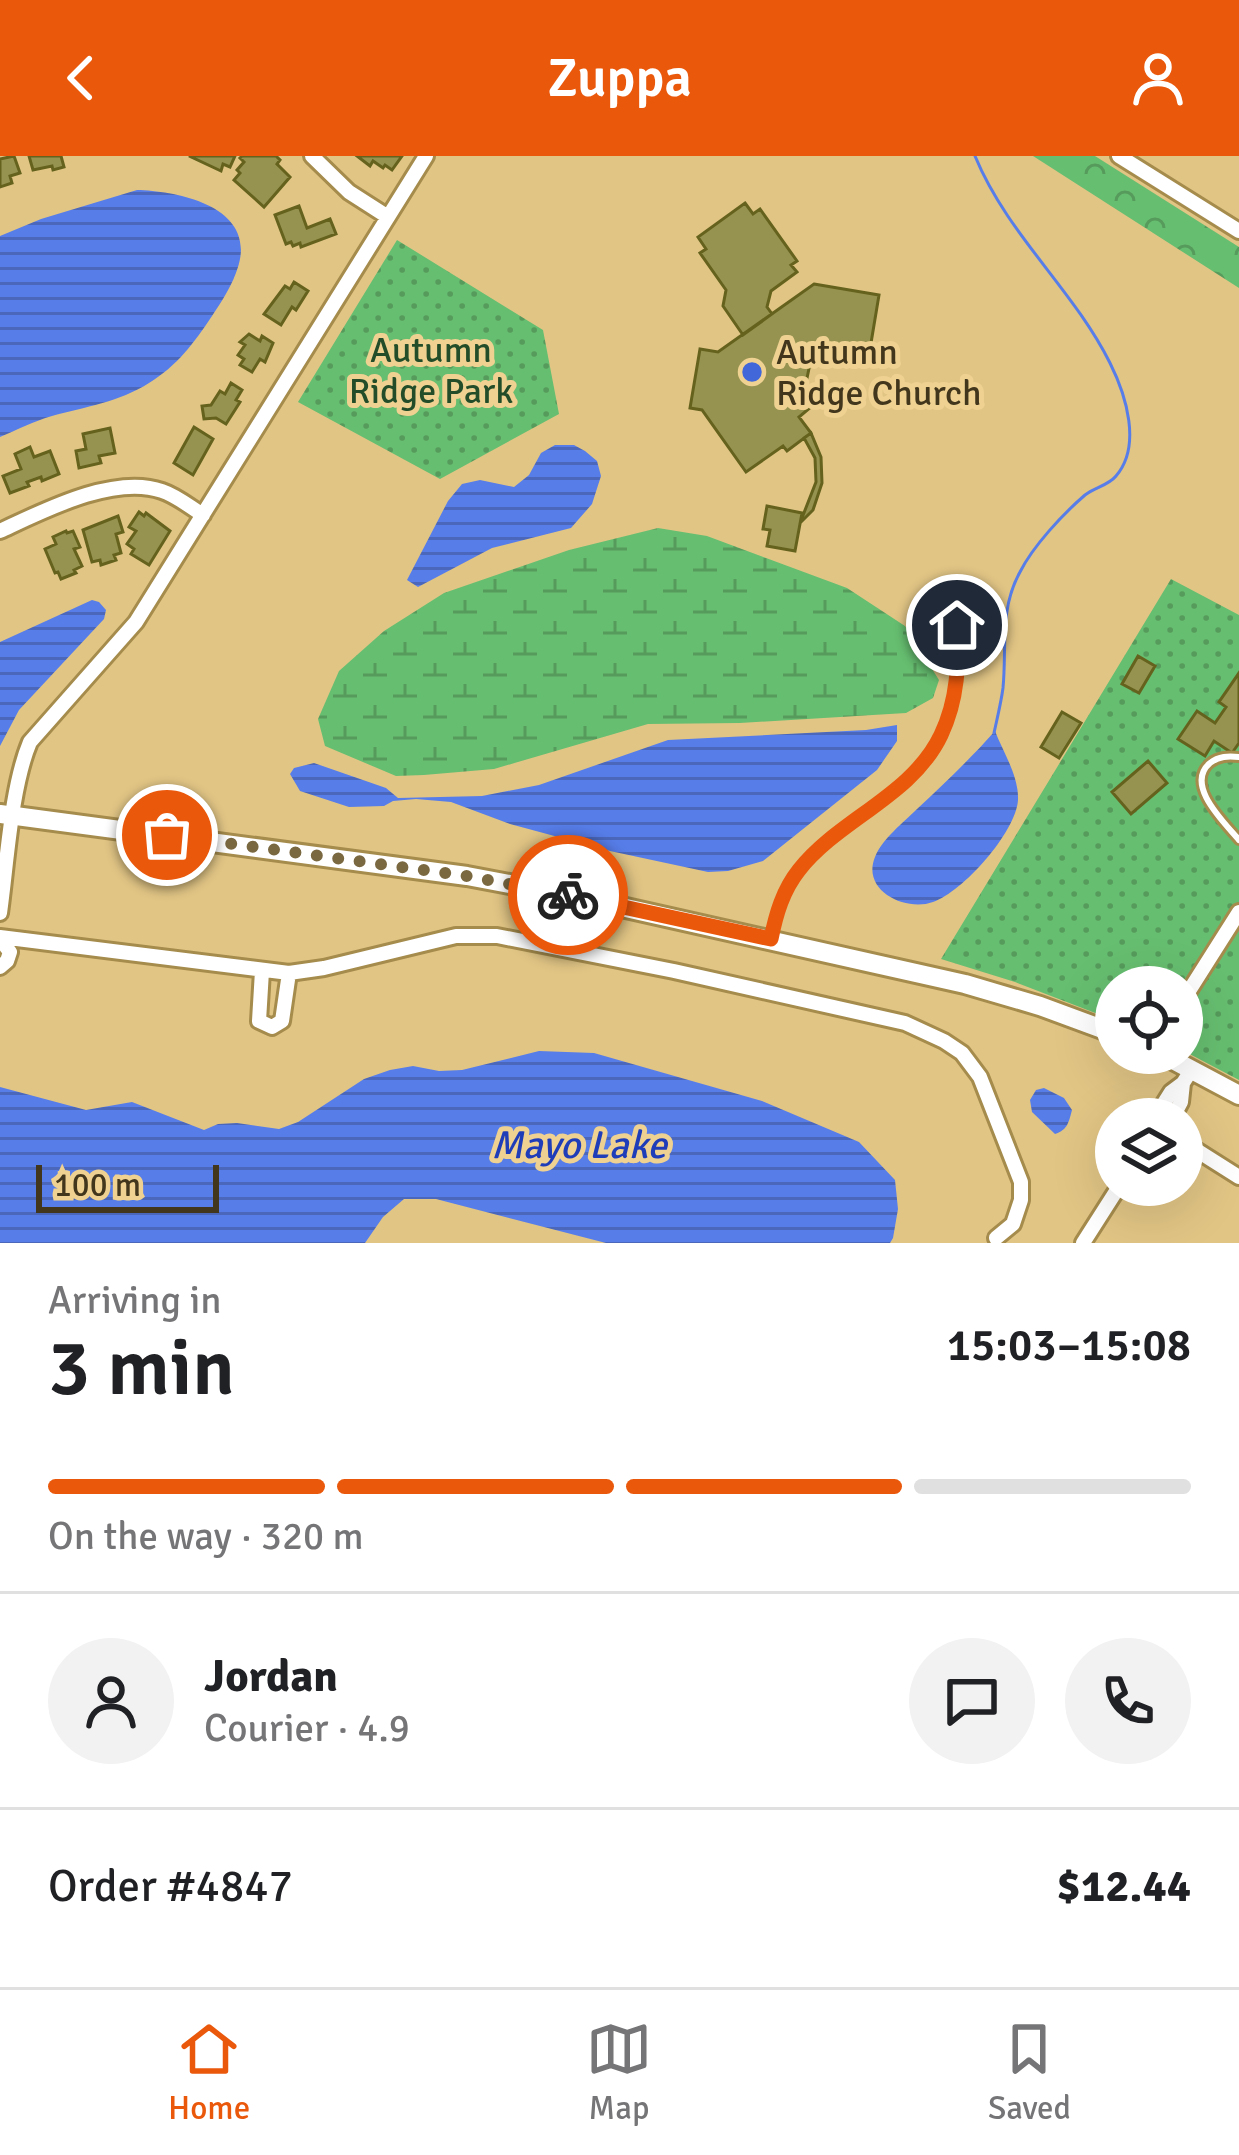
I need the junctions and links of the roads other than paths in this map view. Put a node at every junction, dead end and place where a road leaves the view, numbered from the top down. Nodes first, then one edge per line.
1 (312, 156) edge
2 (426, 156) edge
3 (1119, 156) edge
4 (388, 217) junction
5 (1239, 231) edge
6 (203, 515) junction
7 (0, 531) edge
8 (957, 625) dead end
9 (1239, 757) edge
10 (7, 815) edge
11 (1239, 840) edge
12 (1239, 912) edge
13 (0, 913) edge
14 (0, 938) edge
15 (771, 939) junction
16 (0, 967) edge
17 (1203, 969) edge
18 (262, 971) junction
19 (289, 973) junction
20 (1095, 1027) edge
21 (1186, 1074) edge
22 (1188, 1076) junction
23 (1239, 1095) edge
24 (1168, 1098) edge
25 (1182, 1098) edge
26 (1203, 1154) edge
27 (1239, 1177) edge
28 (1107, 1206) edge
29 (997, 1238) dead end
30 (1083, 1243) edge

1 - 4 street
2 - 4 street
3 - 5 street
4 - 6 street
6 - 7 street
6 - 10 street
8 - 15 lane
9 - 11 lane
10 - 13 street
10 - 15 main road
12 - 17 street
14 - 16 street
14 - 18 street
15 - 20 main road
18 - 19 street
18 - 19 street
19 - 29 street
21 - 22 main road
22 - 23 main road
22 - 24 street
22 - 25 street
26 - 27 street
28 - 30 street

